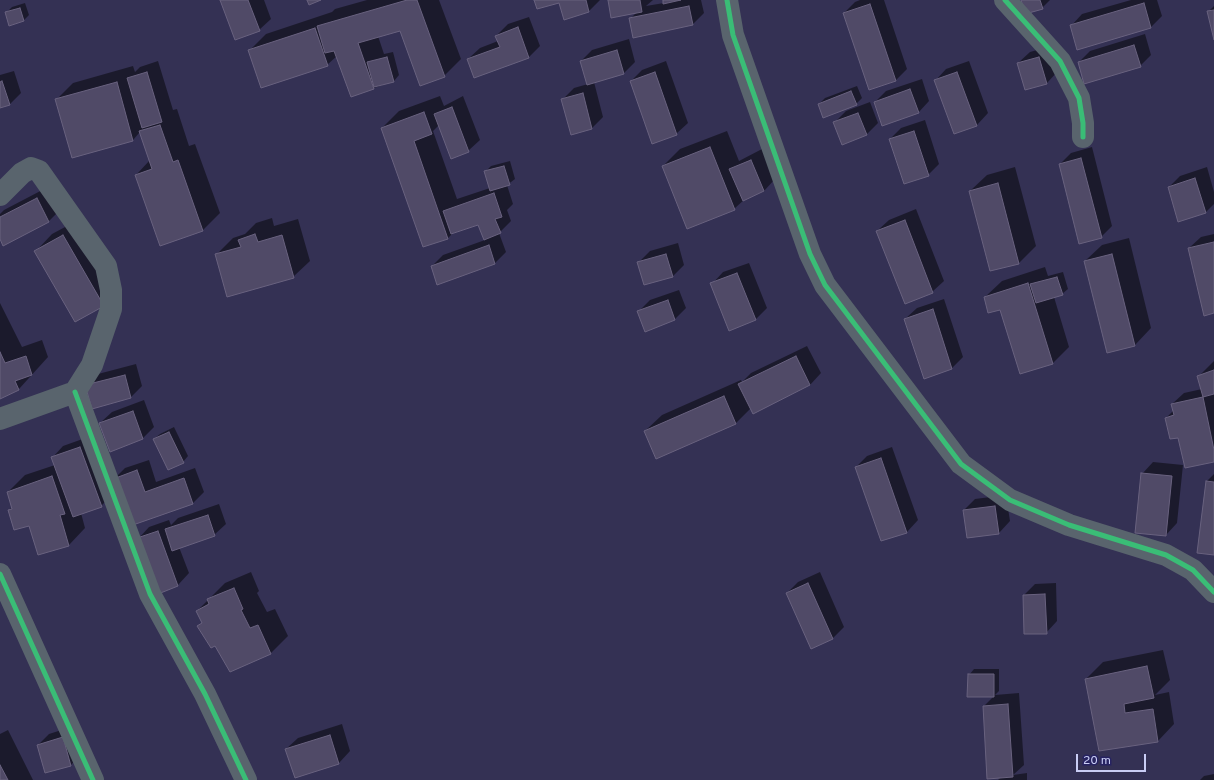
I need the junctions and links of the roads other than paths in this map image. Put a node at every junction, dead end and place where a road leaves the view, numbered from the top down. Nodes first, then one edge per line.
1 (727, 0) edge
2 (1005, 0) edge
3 (1083, 137) dead end
4 (0, 195) edge
5 (75, 392) junction
6 (0, 419) edge
7 (0, 574) edge
8 (1214, 592) edge
9 (93, 780) edge
10 (246, 780) edge

1 - 8 street
2 - 3 street
4 - 5 street
5 - 6 street
5 - 10 street
7 - 9 street

